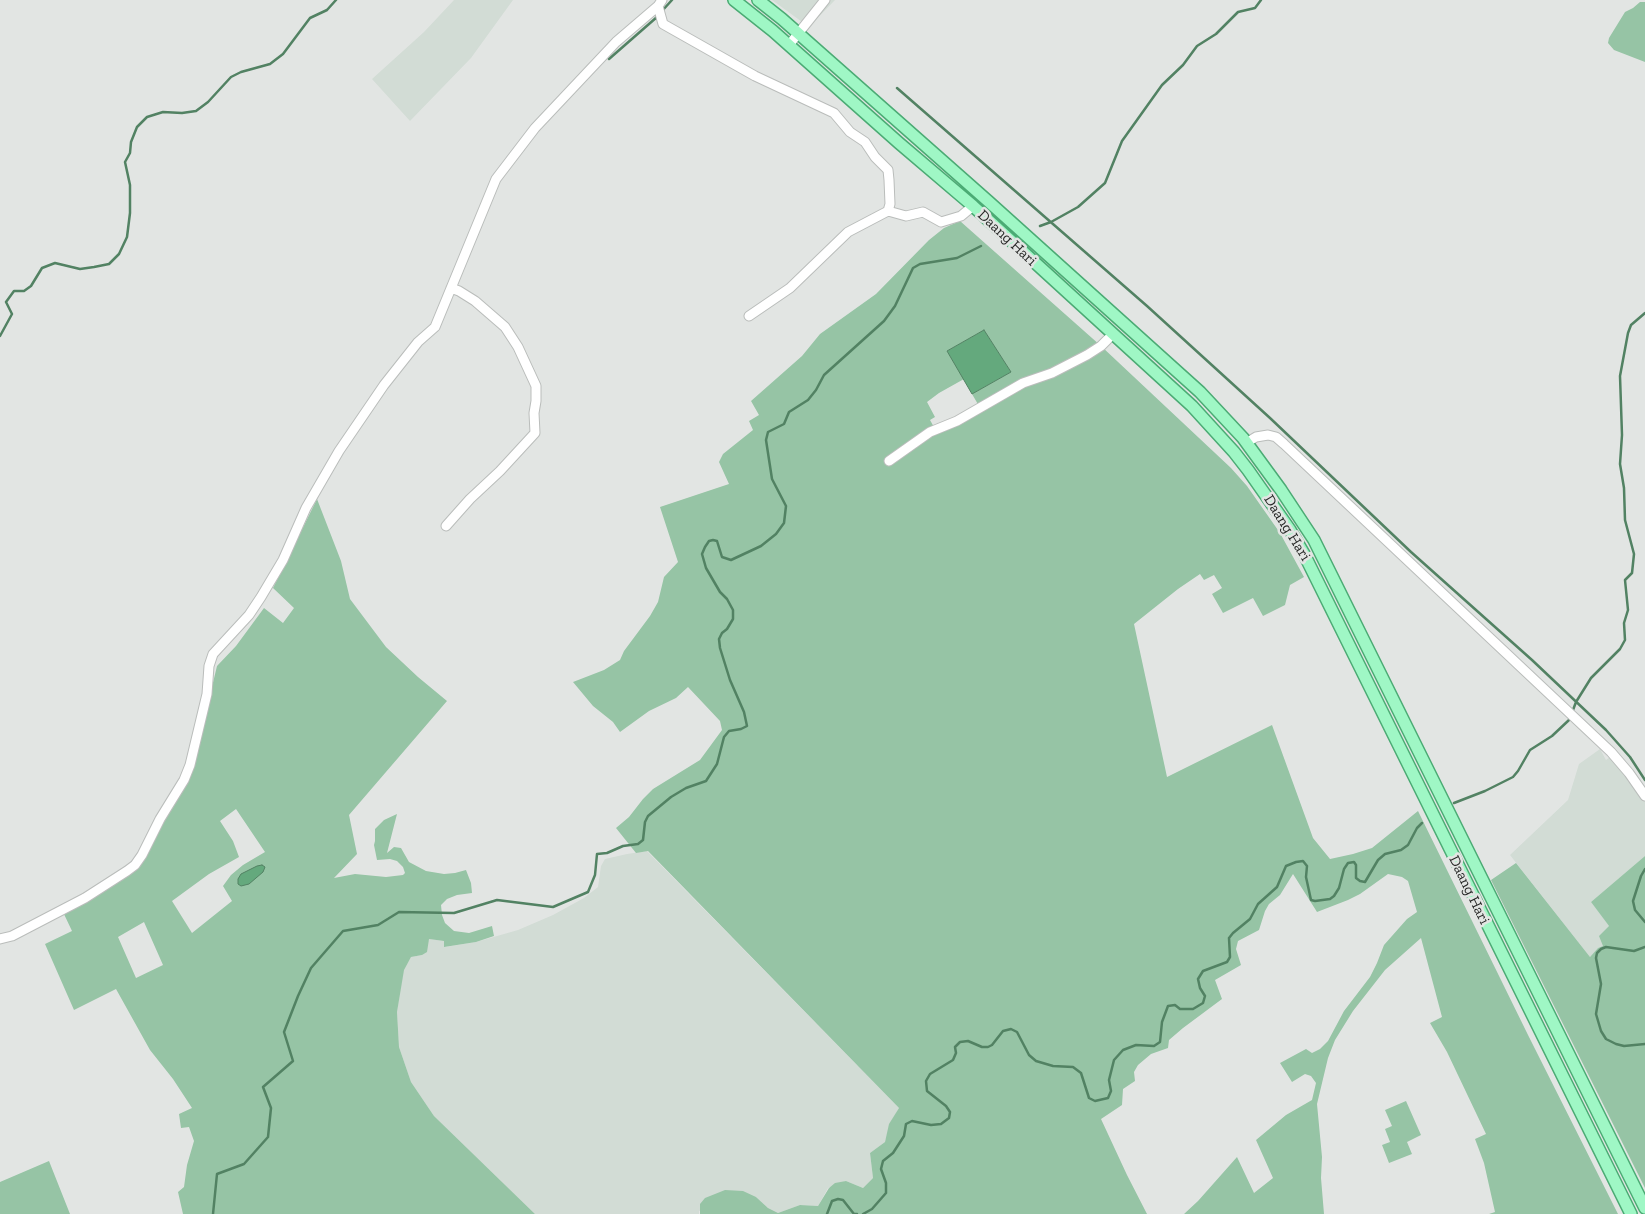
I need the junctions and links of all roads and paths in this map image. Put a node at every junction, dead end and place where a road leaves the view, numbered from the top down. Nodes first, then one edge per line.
1 (734, 0) edge
2 (758, 0) edge
3 (825, 0) edge
4 (660, 3) edge
5 (798, 33) junction
6 (789, 45) junction
7 (973, 206) junction
8 (888, 211) junction
9 (451, 288) junction
10 (749, 316) dead end
11 (1113, 334) junction
12 (1246, 443) junction
13 (889, 461) dead end
14 (446, 526) dead end
15 (1645, 796) edge
16 (0, 939) edge
17 (1548, 1013) junction
18 (1534, 1020) junction
19 (1645, 1208) edge
20 (1631, 1214) edge

1 - 6 main road, Daang Hari
2 - 5 main road, Daang Hari
3 - 5 street
4 - 8 street
4 - 9 street
5 - 6 street
5 - 12 main road, Daang Hari
6 - 7 main road, Daang Hari
7 - 8 street
7 - 11 main road, Daang Hari
8 - 10 street
9 - 14 street
9 - 16 street
11 - 13 street
11 - 18 main road, Daang Hari
12 - 15 street
12 - 17 main road, Daang Hari
17 - 18 main road
17 - 19 main road, Daang Hari
18 - 20 main road, Daang Hari

